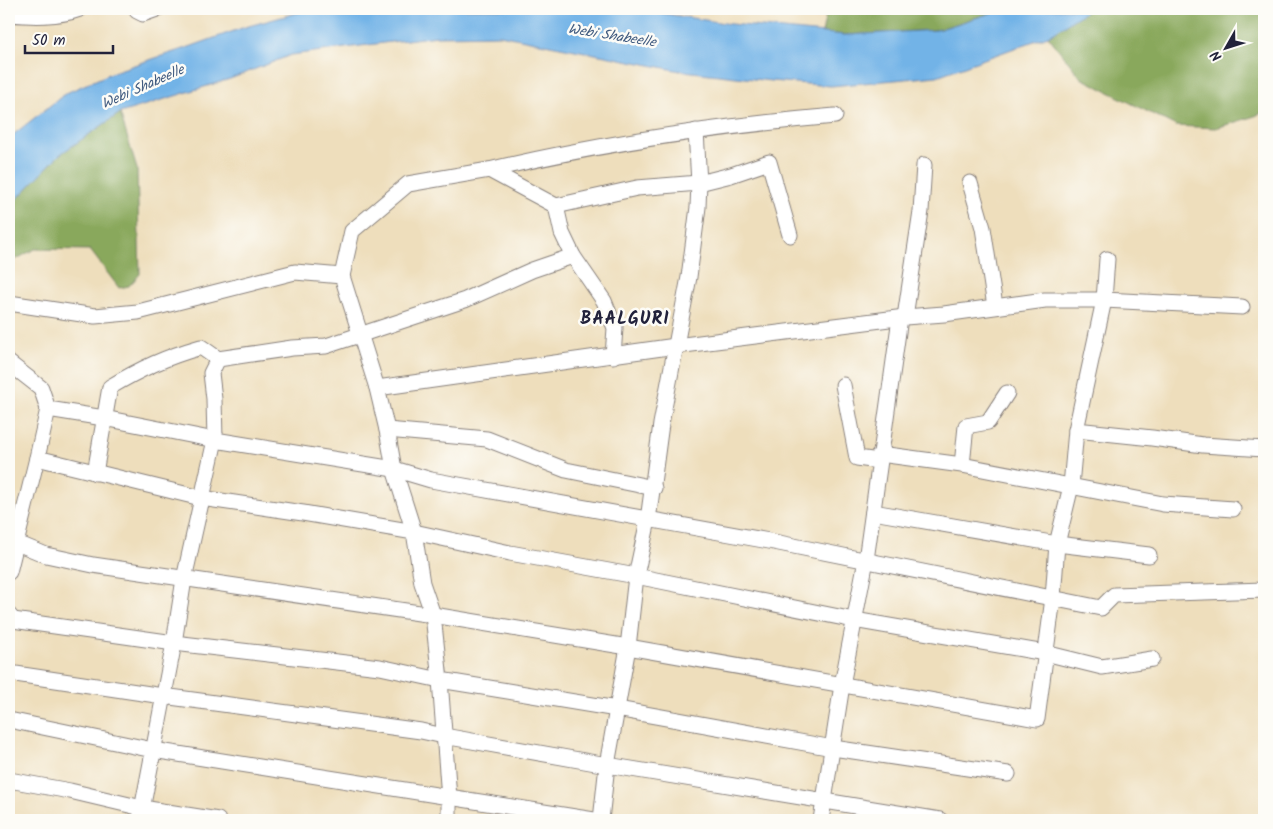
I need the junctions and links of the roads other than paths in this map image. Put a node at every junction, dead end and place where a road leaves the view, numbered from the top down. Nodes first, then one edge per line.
1 (80, 9) edge
2 (136, 9) edge
3 (157, 9) edge
4 (9, 14) edge
5 (835, 116) dead end
6 (696, 131) junction
7 (924, 165) dead end
8 (489, 170) junction
9 (699, 183) junction
10 (970, 183) dead end
11 (556, 206) junction
12 (790, 235) dead end
13 (573, 256) junction
14 (1107, 259) dead end
15 (342, 276) junction
16 (1104, 300) junction
17 (9, 303) edge
18 (995, 306) junction
19 (1242, 307) dead end
20 (902, 318) junction
21 (359, 335) junction
22 (676, 346) junction
23 (613, 356) junction
24 (218, 359) junction
25 (9, 363) edge
26 (844, 385) dead end
27 (377, 388) junction
28 (1007, 393) dead end
29 (48, 409) junction
30 (104, 418) junction
31 (387, 430) junction
32 (1076, 430) junction
33 (215, 440) junction
34 (1264, 449) edge
35 (38, 458) junction
36 (880, 458) junction
37 (962, 465) junction
38 (394, 469) junction
39 (96, 473) junction
40 (1071, 486) junction
41 (654, 488) junction
42 (201, 498) junction
43 (1233, 509) dead end
44 (873, 512) junction
45 (648, 520) junction
46 (414, 532) junction
47 (17, 543) junction
48 (1058, 544) junction
49 (1149, 555) dead end
50 (866, 560) junction
51 (9, 572) edge
52 (636, 576) junction
53 (184, 579) junction
54 (1264, 590) edge
55 (1052, 598) junction
56 (9, 614) edge
57 (433, 615) junction
58 (854, 620) junction
59 (174, 643) junction
60 (628, 647) junction
61 (1045, 653) junction
62 (1152, 659) dead end
63 (9, 673) edge
64 (440, 680) junction
65 (842, 685) junction
66 (163, 696) junction
67 (617, 709) junction
68 (9, 720) edge
69 (444, 736) junction
70 (833, 748) junction
71 (153, 750) junction
72 (607, 766) junction
73 (1008, 774) dead end
74 (9, 780) edge
75 (449, 798) junction
76 (825, 801) junction
77 (141, 814) edge
78 (218, 820) edge
79 (449, 820) edge
80 (594, 820) edge
81 (601, 820) edge
82 (821, 820) edge
83 (940, 820) edge

1 - 4 street
2 - 3 street
5 - 6 street
6 - 8 street
6 - 9 street
7 - 20 street
8 - 11 street
8 - 15 street
9 - 11 street
9 - 12 street
9 - 22 street
10 - 18 street
11 - 13 street
13 - 21 street
13 - 23 street
14 - 16 street
15 - 17 street
15 - 21 street
16 - 18 street
16 - 19 street
16 - 32 street
18 - 20 street
20 - 22 street
20 - 36 street
21 - 24 street
21 - 27 street
22 - 23 street
22 - 41 street
23 - 27 street
24 - 30 street
24 - 33 street
25 - 29 street
26 - 36 street
27 - 31 street
28 - 37 street
29 - 30 street
29 - 35 street
30 - 33 street
30 - 39 street
31 - 38 street
31 - 41 street
32 - 34 street
32 - 40 street
33 - 38 street
33 - 42 street
35 - 39 street
35 - 47 street
36 - 37 street
36 - 44 street
37 - 40 street
38 - 45 street
38 - 46 street
39 - 42 street
40 - 43 street
40 - 48 street
41 - 45 street
42 - 46 street
42 - 53 street
44 - 48 street
44 - 50 street
45 - 50 street
45 - 52 street
46 - 52 street
46 - 57 street
47 - 51 street
47 - 53 street
48 - 49 street
48 - 55 street
50 - 55 street
50 - 58 street
52 - 58 street
52 - 60 street
53 - 57 street
53 - 59 street
54 - 55 street
55 - 61 street
56 - 59 street
57 - 60 street
57 - 64 street
58 - 61 street
58 - 65 street
59 - 64 street
59 - 66 street
60 - 65 street
60 - 67 street
61 - 62 street
61 - 65 street
63 - 66 street
64 - 67 street
64 - 69 street
65 - 70 street
66 - 69 street
66 - 71 street
67 - 70 street
67 - 72 street
68 - 71 street
69 - 72 street
69 - 75 street
70 - 73 street
70 - 76 street
71 - 75 street
71 - 77 street
72 - 76 street
72 - 81 street
74 - 77 street
75 - 79 street
75 - 80 street
76 - 82 street
76 - 83 street
77 - 78 street

